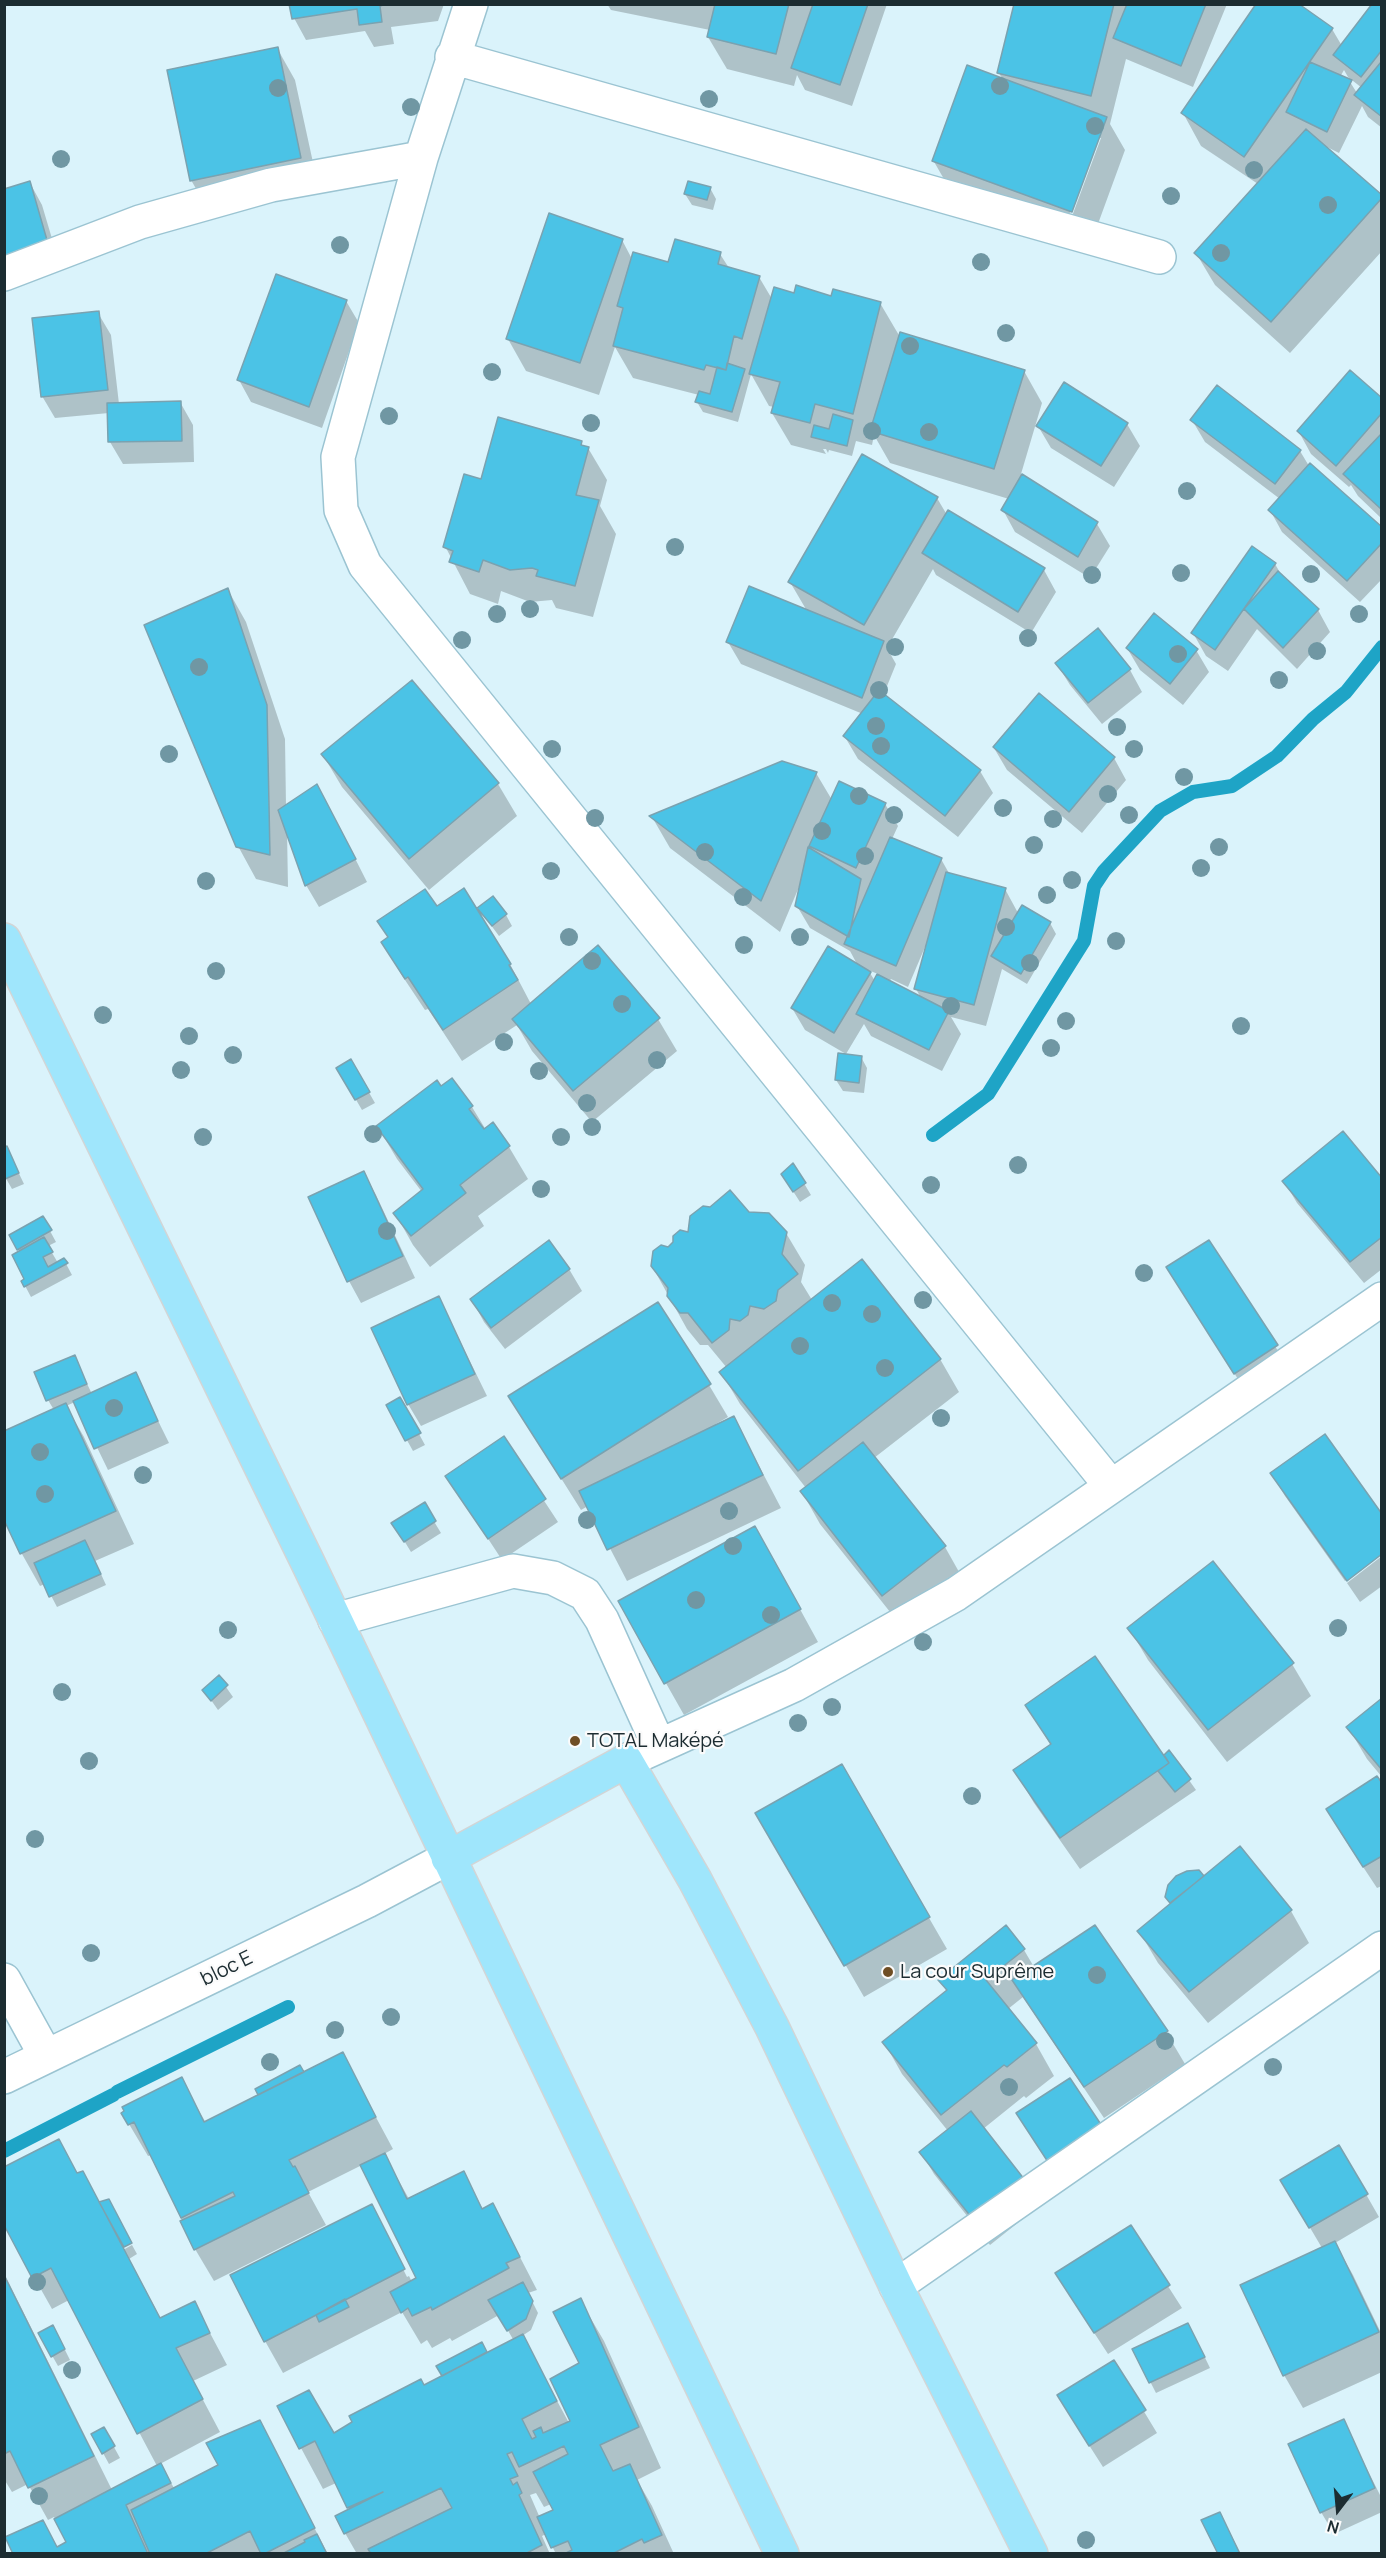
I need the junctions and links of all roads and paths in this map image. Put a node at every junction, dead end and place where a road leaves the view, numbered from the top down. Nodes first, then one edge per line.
1 (471, 4) edge
2 (452, 57) junction
3 (421, 158) junction
4 (1159, 257) dead end
5 (4, 274) edge
6 (4, 940) edge
7 (1382, 1299) edge
8 (1111, 1486) junction
9 (335, 1620) junction
10 (659, 1746) junction
11 (626, 1761) junction
12 (448, 1858) junction
13 (1382, 1948) edge
14 (4, 1980) edge
15 (46, 2056) junction
16 (4, 2077) edge
17 (896, 2286) junction
18 (782, 2553) edge
19 (1031, 2553) edge

1 - 2 street
2 - 3 street
2 - 4 street
3 - 5 street
3 - 8 street
6 - 9 main road
7 - 8 street
8 - 10 street
9 - 10 street
9 - 12 main road
10 - 11 street
11 - 12 main road
11 - 17 main road
12 - 15 street, bloc E
12 - 18 main road
13 - 17 street
14 - 15 street
15 - 16 street, bloc E
17 - 19 main road

